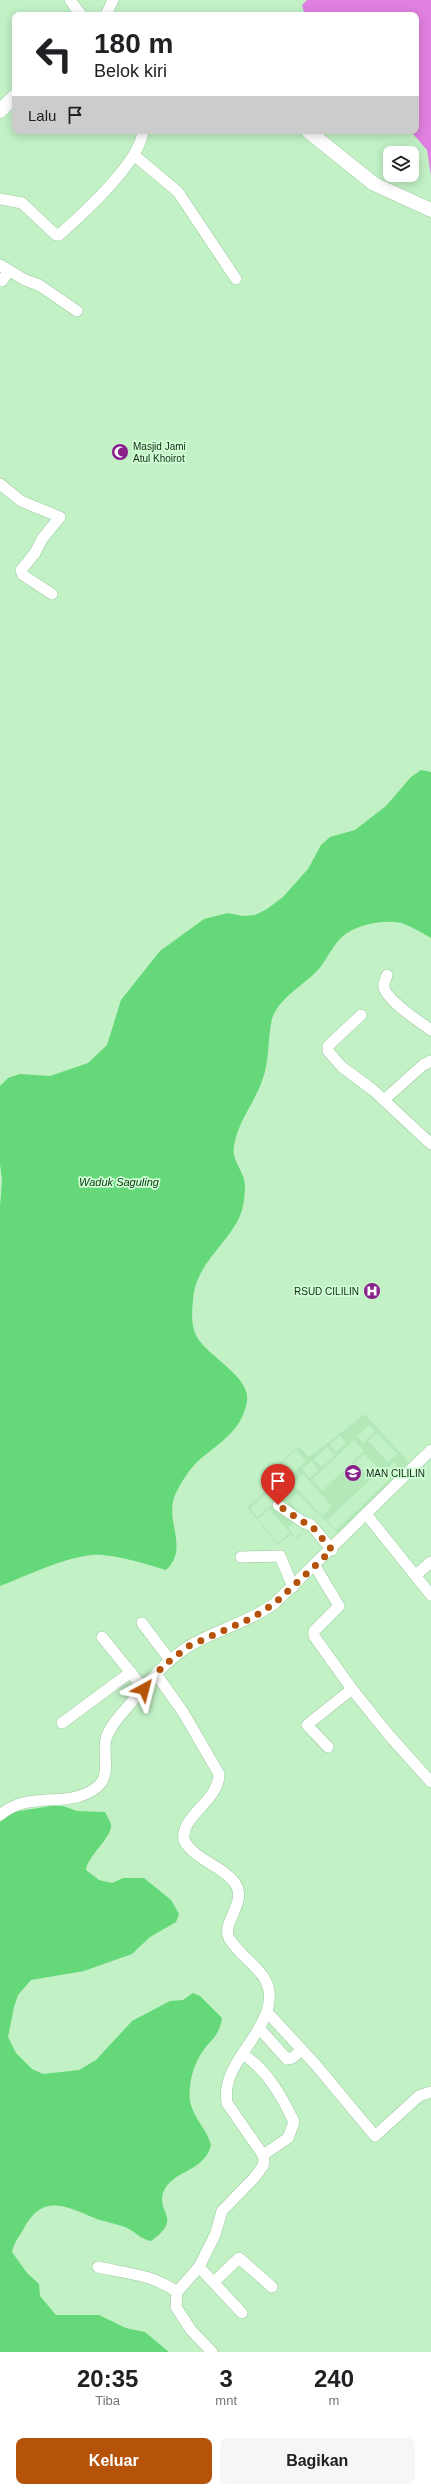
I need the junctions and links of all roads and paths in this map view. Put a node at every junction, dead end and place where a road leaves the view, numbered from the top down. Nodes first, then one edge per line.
1 (70, 0) edge
2 (112, 0) edge
3 (79, 12) edge
4 (107, 12) edge
5 (12, 99) edge
6 (0, 111) edge
7 (142, 134) edge
8 (312, 134) edge
9 (134, 155) junction
10 (0, 199) edge
11 (431, 210) edge
12 (5, 268) edge
13 (236, 279) dead end
14 (2, 281) dead end
15 (77, 311) dead end
16 (0, 484) edge
17 (52, 594) dead end
18 (387, 975) dead end
19 (361, 1015) dead end
20 (431, 1030) edge
21 (431, 1061) edge
22 (384, 1100) junction
23 (431, 1144) edge
24 (431, 1450) edge
25 (278, 1505) dead end
26 (366, 1514) junction
27 (332, 1550) junction
28 (241, 1557) dead end
29 (431, 1562) edge
30 (315, 1566) junction
31 (416, 1576) junction
32 (293, 1586) junction
33 (431, 1594) edge
34 (142, 1623) dead end
35 (102, 1638) dead end
36 (170, 1660) junction
37 (131, 1672) junction
38 (156, 1674) junction
39 (144, 1689) junction
40 (352, 1689) junction
41 (62, 1723) dead end
42 (328, 1747) dead end
43 (431, 1782) edge
44 (0, 1816) edge
45 (267, 2012) junction
46 (259, 2028) junction
47 (302, 2050) junction
48 (244, 2055) junction
49 (431, 2092) edge
50 (263, 2155) junction
51 (98, 2266) dead end
52 (199, 2267) junction
53 (214, 2282) junction
54 (272, 2287) dead end
55 (177, 2292) junction
56 (242, 2313) dead end
57 (212, 2352) edge

1 - 3 street
2 - 4 street
5 - 6 main road
7 - 9 street
8 - 11 main road
9 - 10 street
9 - 13 street
12 - 14 street
12 - 15 street
16 - 17 street
18 - 20 street
19 - 22 street
21 - 22 street
22 - 23 street
24 - 26 street
25 - 27 street
26 - 27 street
26 - 31 street
27 - 30 street
28 - 32 street
29 - 31 street
30 - 32 street
30 - 40 street
31 - 33 street
32 - 36 street
34 - 36 street
35 - 37 street
36 - 38 street
37 - 39 street
37 - 41 street
38 - 39 street
38 - 45 street
39 - 44 street
40 - 42 street
40 - 43 street
45 - 46 street
45 - 47 street
46 - 47 street
46 - 48 street
47 - 49 street
48 - 50 street
48 - 50 street
50 - 52 street
51 - 55 street
52 - 53 street
52 - 55 street
53 - 54 street
53 - 56 street
55 - 57 street

